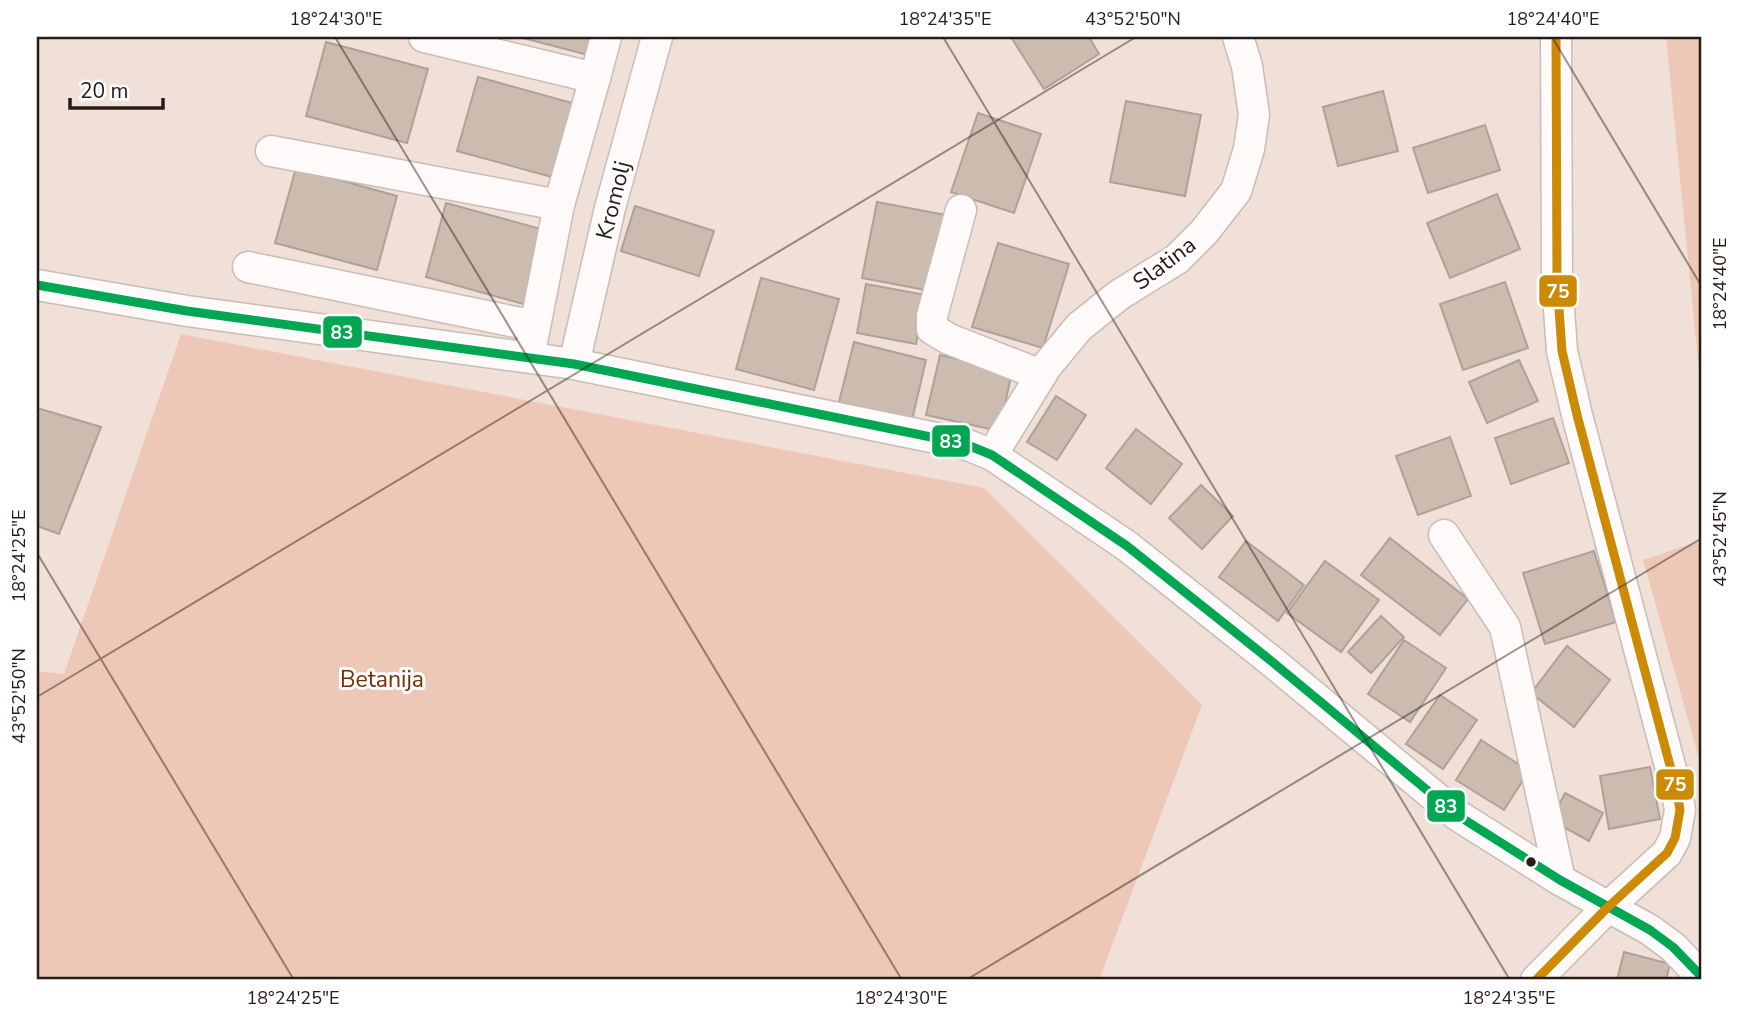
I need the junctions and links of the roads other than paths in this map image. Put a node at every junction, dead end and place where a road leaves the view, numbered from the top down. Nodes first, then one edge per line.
1 (424, 37) edge
2 (606, 37) edge
3 (657, 37) edge
4 (1238, 37) edge
5 (1556, 37) edge
6 (595, 78) junction
7 (271, 151) dead end
8 (559, 205) junction
9 (961, 210) dead end
10 (248, 267) dead end
11 (37, 285) edge
12 (535, 326) junction
13 (528, 357) junction
14 (574, 364) junction
15 (1041, 375) junction
16 (992, 455) junction
17 (1444, 535) dead end
18 (1560, 880) junction
19 (1607, 908) junction
20 (1702, 977) edge
21 (1536, 980) edge

1 - 6 street
2 - 6 street
3 - 14 street, Kromolj
4 - 15 street, Slatina
5 - 19 street
6 - 8 street
7 - 8 street
8 - 12 street
9 - 15 street
10 - 12 street
11 - 13 street
12 - 13 street
13 - 14 street
14 - 16 street
15 - 16 street, Slatina
16 - 18 street
17 - 18 street
18 - 19 street
19 - 20 street
19 - 21 street

